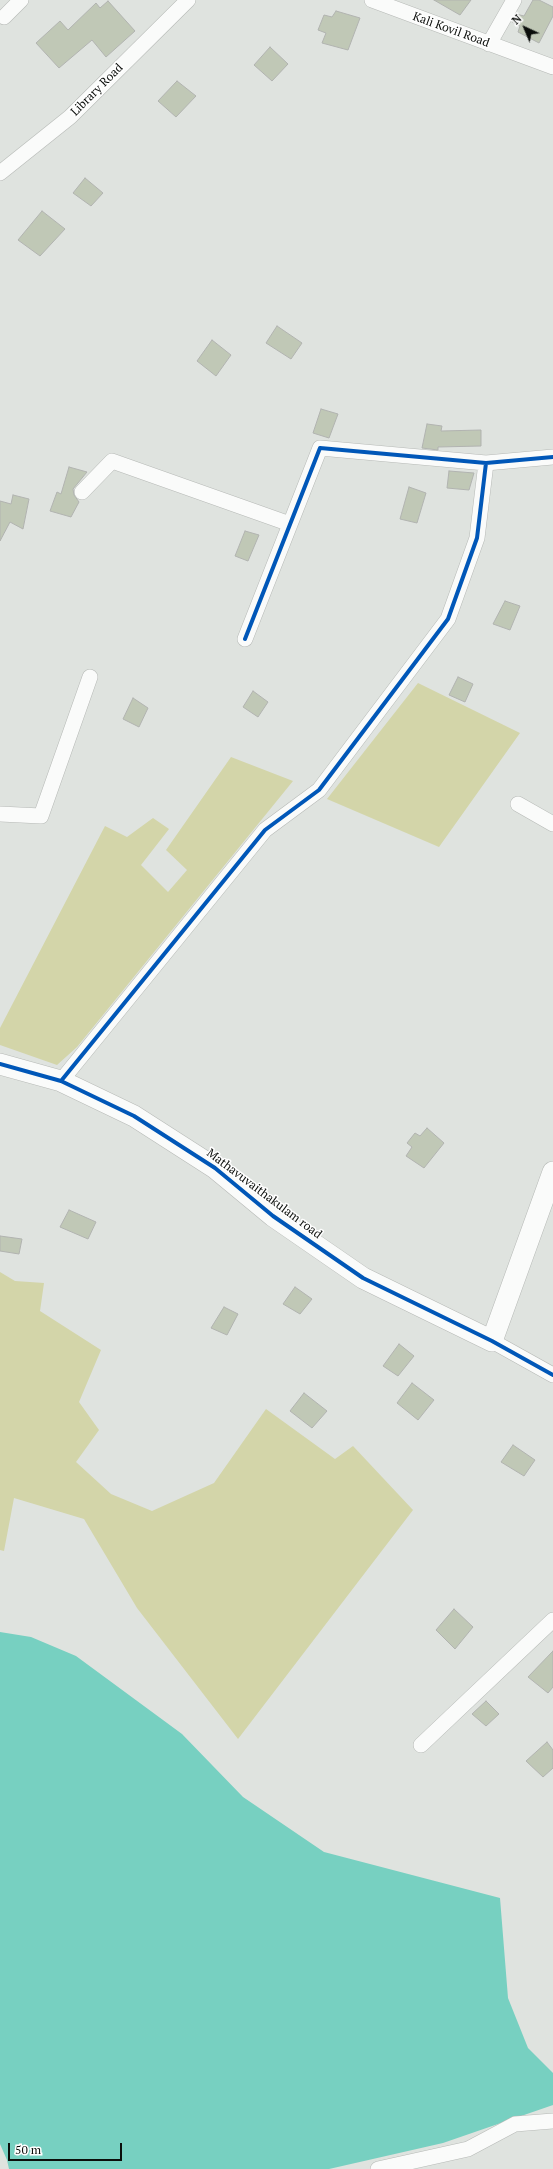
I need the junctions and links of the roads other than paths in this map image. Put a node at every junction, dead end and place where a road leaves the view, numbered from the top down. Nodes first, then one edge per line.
1 (21, 0) edge
2 (372, 0) edge
3 (514, 0) edge
4 (186, 1) edge
5 (4, 16) dead end
6 (489, 44) junction
7 (553, 67) edge
8 (0, 173) edge
9 (553, 457) edge
10 (486, 463) junction
11 (82, 492) dead end
12 (290, 524) junction
13 (245, 639) dead end
14 (90, 677) dead end
15 (518, 804) dead end
16 (0, 814) edge
17 (553, 824) edge
18 (0, 1064) edge
19 (61, 1081) junction
20 (553, 1172) edge
21 (492, 1341) junction
22 (553, 1375) edge
23 (553, 1620) edge
24 (421, 1745) dead end
25 (553, 2121) edge
26 (378, 2169) edge

1 - 5 street
2 - 6 street, Kali Kovil Road
3 - 6 street
4 - 8 street, Library Road
6 - 7 street, Kali Kovil Road
9 - 10 street
10 - 12 street
10 - 19 street
11 - 12 street
12 - 13 street
14 - 16 street
15 - 17 street
18 - 19 street, Mathavuvaithakulam road
19 - 21 street, Mathavuvaithakulam road
20 - 21 street
21 - 22 street, Mathavuvaithakulam road
23 - 24 street
25 - 26 street

